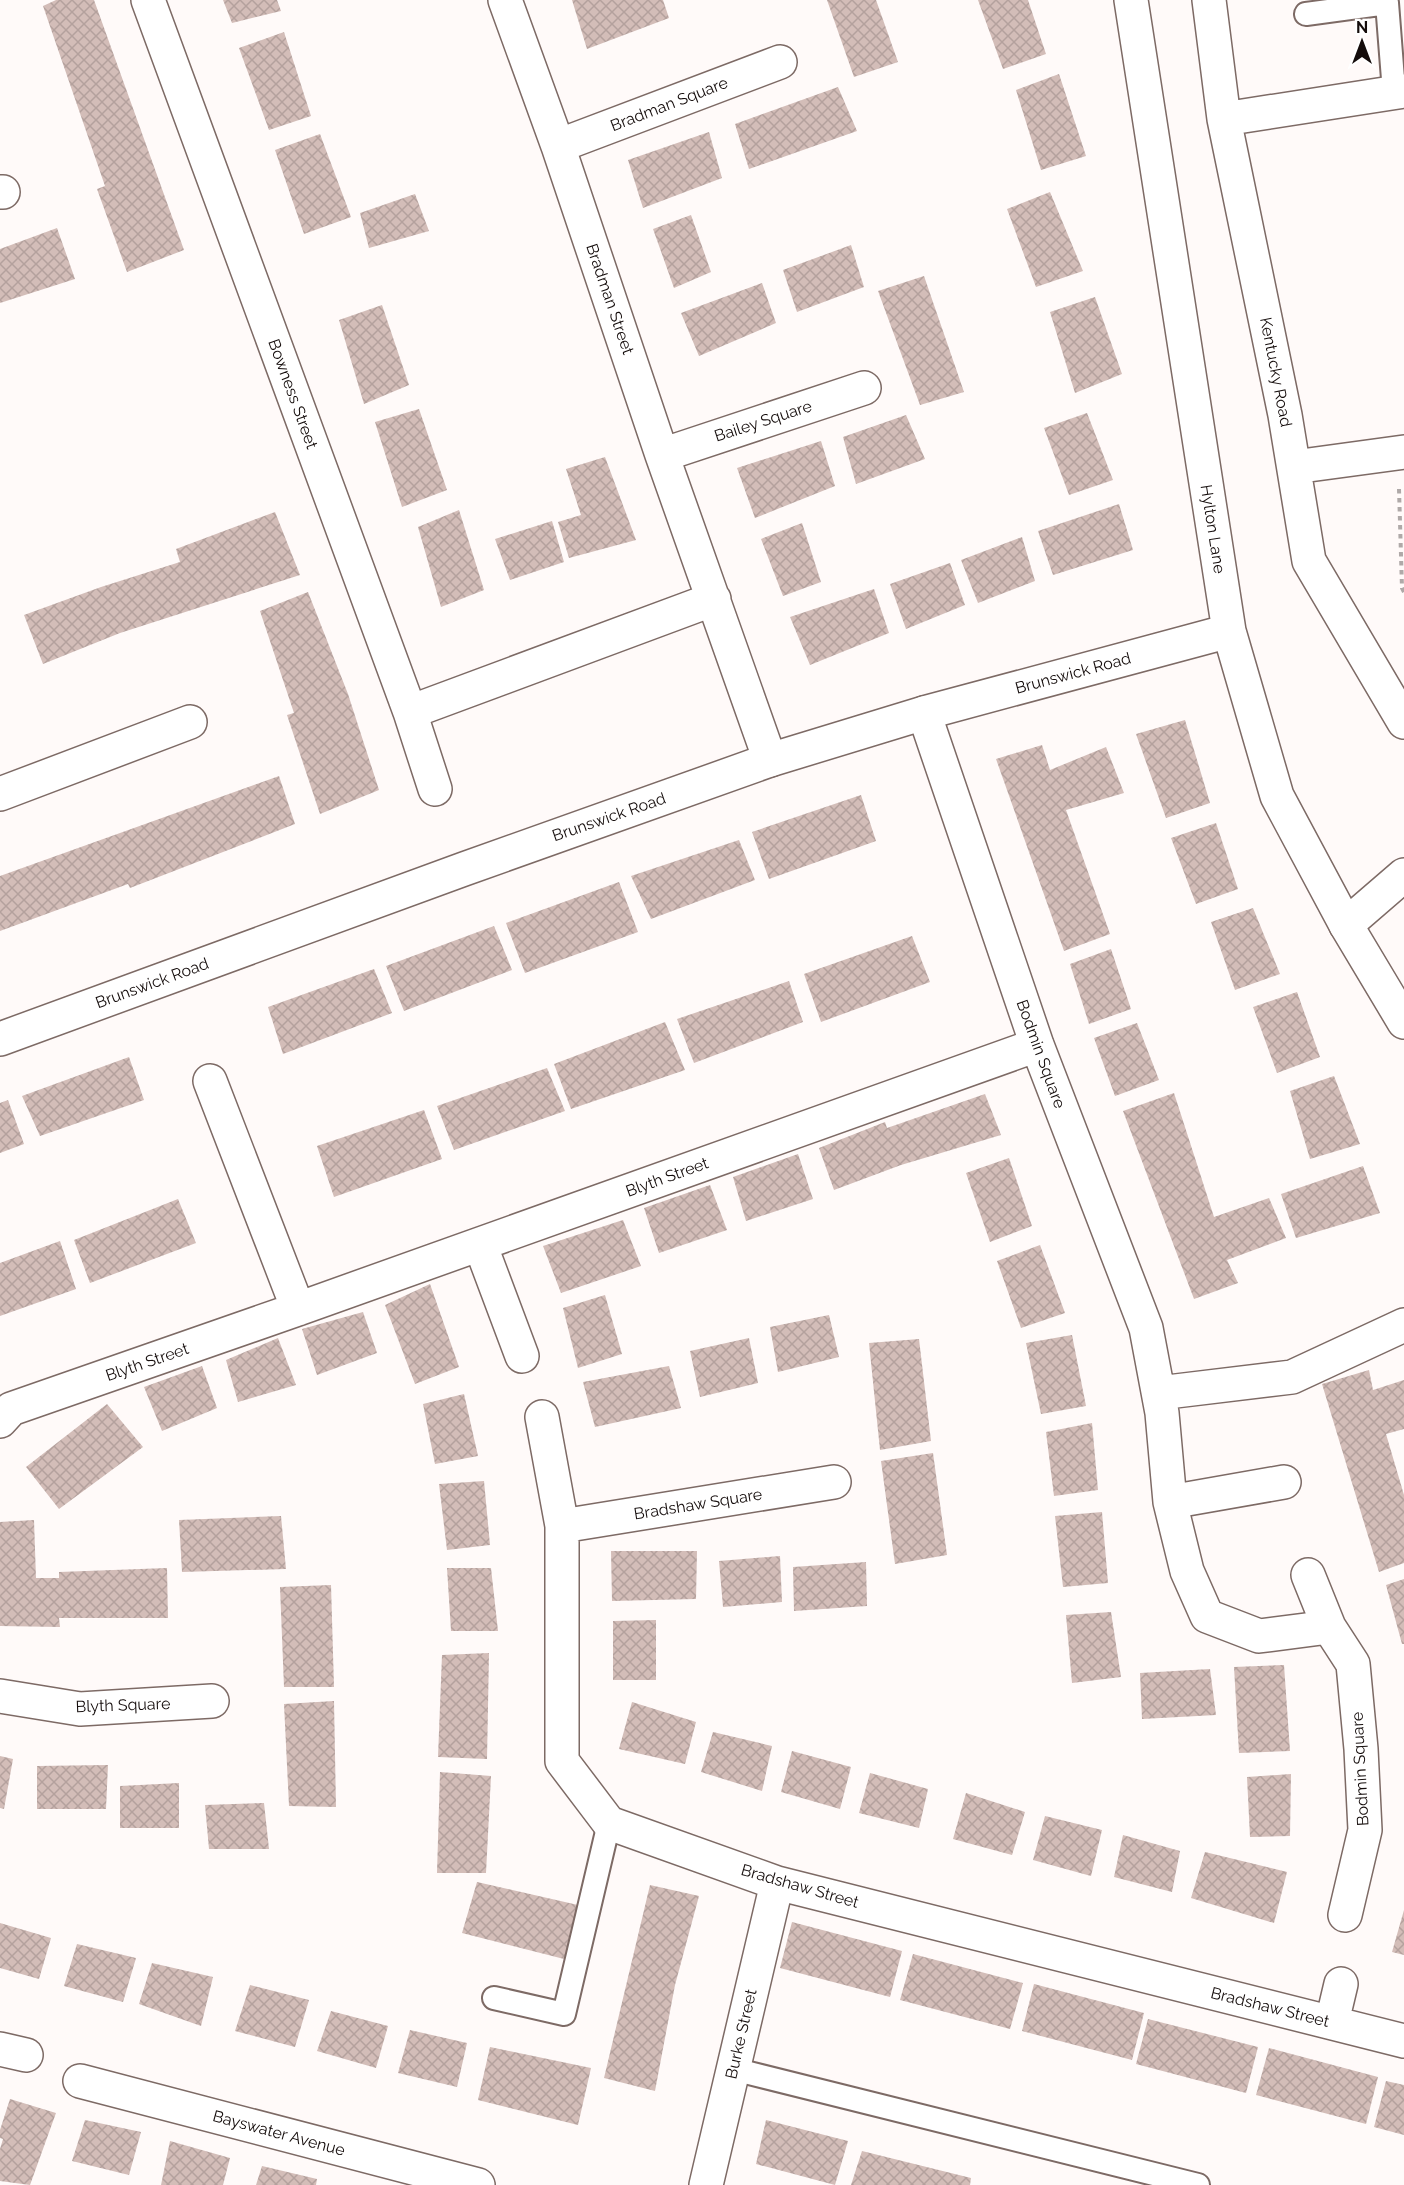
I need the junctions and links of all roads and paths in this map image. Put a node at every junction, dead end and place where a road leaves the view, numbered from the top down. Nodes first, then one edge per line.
1 (148, 0) edge
2 (505, 0) edge
3 (1131, 0) edge
4 (1209, 0) edge
5 (1396, 2) edge
6 (1306, 14) dead end
7 (780, 62) dead end
8 (1399, 92) edge
9 (1224, 119) junction
10 (558, 146) junction
11 (864, 388) dead end
12 (1401, 452) edge
13 (662, 455) junction
14 (1294, 467) junction
15 (1404, 592) edge
16 (714, 599) junction
17 (1229, 631) junction
18 (410, 712) junction
19 (924, 713) junction
20 (190, 722) dead end
21 (1404, 722) edge
22 (770, 760) junction
23 (435, 789) dead end
24 (0, 794) edge
25 (1404, 874) edge
26 (1346, 925) junction
27 (1404, 1022) edge
28 (0, 1039) edge
29 (1036, 1045) junction
30 (210, 1081) dead end
31 (480, 1244) junction
32 (298, 1309) junction
33 (1404, 1326) edge
34 (522, 1356) dead end
35 (1159, 1393) junction
36 (542, 1417) dead end
37 (0, 1421) edge
38 (834, 1482) dead end
39 (1284, 1482) dead end
40 (1170, 1502) junction
41 (562, 1526) junction
42 (1308, 1575) dead end
43 (1329, 1627) junction
44 (0, 1696) edge
45 (212, 1701) dead end
46 (609, 1823) junction
47 (777, 1883) junction
48 (1345, 1915) dead end
49 (1341, 1984) dead end
50 (494, 1998) dead end
51 (1332, 2022) junction
52 (1404, 2041) edge
53 (733, 2069) junction
54 (80, 2081) dead end
55 (478, 2185) edge
56 (706, 2185) edge
57 (1198, 2185) edge

1 - 18 street, Bowness Street
2 - 10 street, Bradman Street
3 - 17 street, Hylton Lane
4 - 9 street, Kentucky Road
5 - 6 lane
5 - 8 lane
7 - 10 street, Bradman Square
8 - 9 street
9 - 14 street, Kentucky Road
10 - 13 street, Bradman Street
11 - 13 street, Bailey Square
12 - 14 street
12 - 15 path
13 - 16 street, Bradman Street
14 - 21 street, Kentucky Road
16 - 18 street
16 - 22 street, Bradman Street
17 - 19 street, Brunswick Road
17 - 26 street, Hylton Lane
18 - 23 street, Bowness Street
19 - 22 street, Brunswick Road
19 - 29 street, Bodmin Square
20 - 24 street
22 - 28 street, Brunswick Road
25 - 26 street
26 - 27 street, Hylton Lane
29 - 31 street, Blyth Street
29 - 35 street, Bodmin Square
30 - 32 street
31 - 32 street, Blyth Street
31 - 34 street
32 - 37 street, Blyth Street
33 - 35 street
35 - 40 street, Bodmin Square
36 - 41 street
38 - 41 street, Bradshaw Square
39 - 40 street
40 - 43 street, Bodmin Square
41 - 46 street
42 - 43 street, Bodmin Square
43 - 48 street, Bodmin Square
44 - 45 street, Blyth Square
46 - 47 street, Bradshaw Street
46 - 50 lane
47 - 51 street, Bradshaw Street
47 - 53 street, Burke Street
49 - 51 street
51 - 52 street, Bradshaw Street
53 - 56 street, Burke Street
53 - 57 lane
54 - 55 street, Bayswater Avenue

